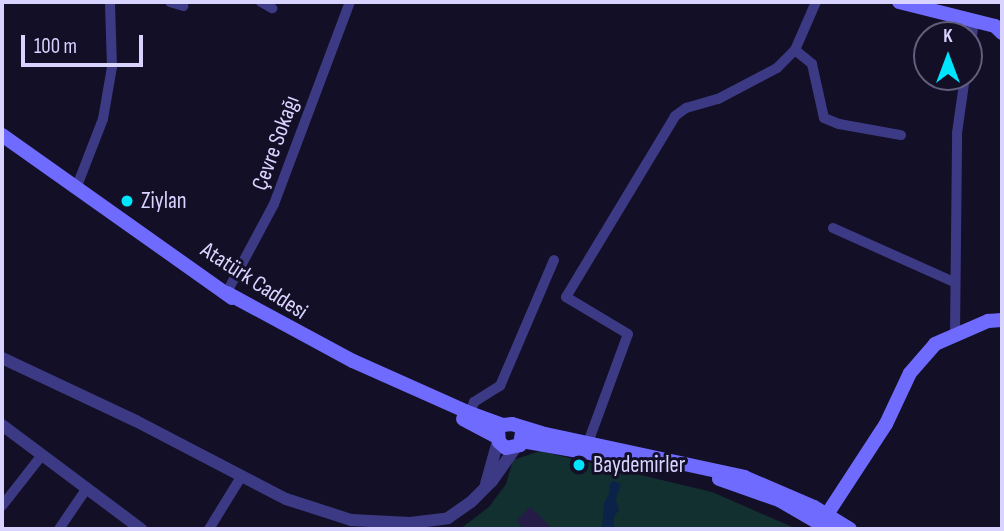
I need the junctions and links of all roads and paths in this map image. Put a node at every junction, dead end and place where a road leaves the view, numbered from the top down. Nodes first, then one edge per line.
1 (110, 2) edge
2 (170, 2) edge
3 (261, 2) edge
4 (350, 2) edge
5 (816, 2) edge
6 (899, 2) edge
7 (183, 6) dead end
8 (935, 6) edge
9 (272, 8) dead end
10 (974, 21) edge
11 (983, 23) edge
12 (1000, 28) edge
13 (795, 50) junction
14 (963, 91) edge
15 (2, 135) edge
16 (901, 135) dead end
17 (77, 186) junction
18 (834, 228) dead end
19 (554, 260) dead end
20 (954, 282) junction
21 (227, 293) junction
22 (1002, 320) edge
23 (955, 335) junction
24 (2, 358) edge
25 (470, 413) junction
26 (4, 430) edge
27 (499, 434) junction
28 (519, 439) junction
29 (586, 447) junction
30 (42, 455) junction
31 (241, 477) junction
32 (87, 488) junction
33 (485, 488) junction
34 (2, 506) edge
35 (826, 522) edge
36 (133, 527) edge
37 (59, 529) edge
38 (209, 529) edge
39 (850, 529) edge

1 - 17 street
2 - 7 street
3 - 9 street
4 - 21 street, Çevre Sokağı
5 - 13 street
6 - 8 main road
8 - 10 main road
11 - 12 main road
13 - 16 street
13 - 29 street
14 - 20 street
15 - 17 main road, Atatürk Caddesi
17 - 21 main road, Atatürk Caddesi
18 - 20 street
19 - 25 street
20 - 23 street
21 - 25 main road
21 - 27 main road, Atatürk Caddesi
22 - 23 main road
23 - 35 main road
24 - 31 street
25 - 27 main road
26 - 30 street
27 - 28 main road
27 - 28 main road
27 - 33 street
28 - 29 main road
28 - 33 street
29 - 35 main road
30 - 32 street
30 - 34 street
31 - 33 street
31 - 38 street
32 - 36 street
32 - 37 street
35 - 39 main road

